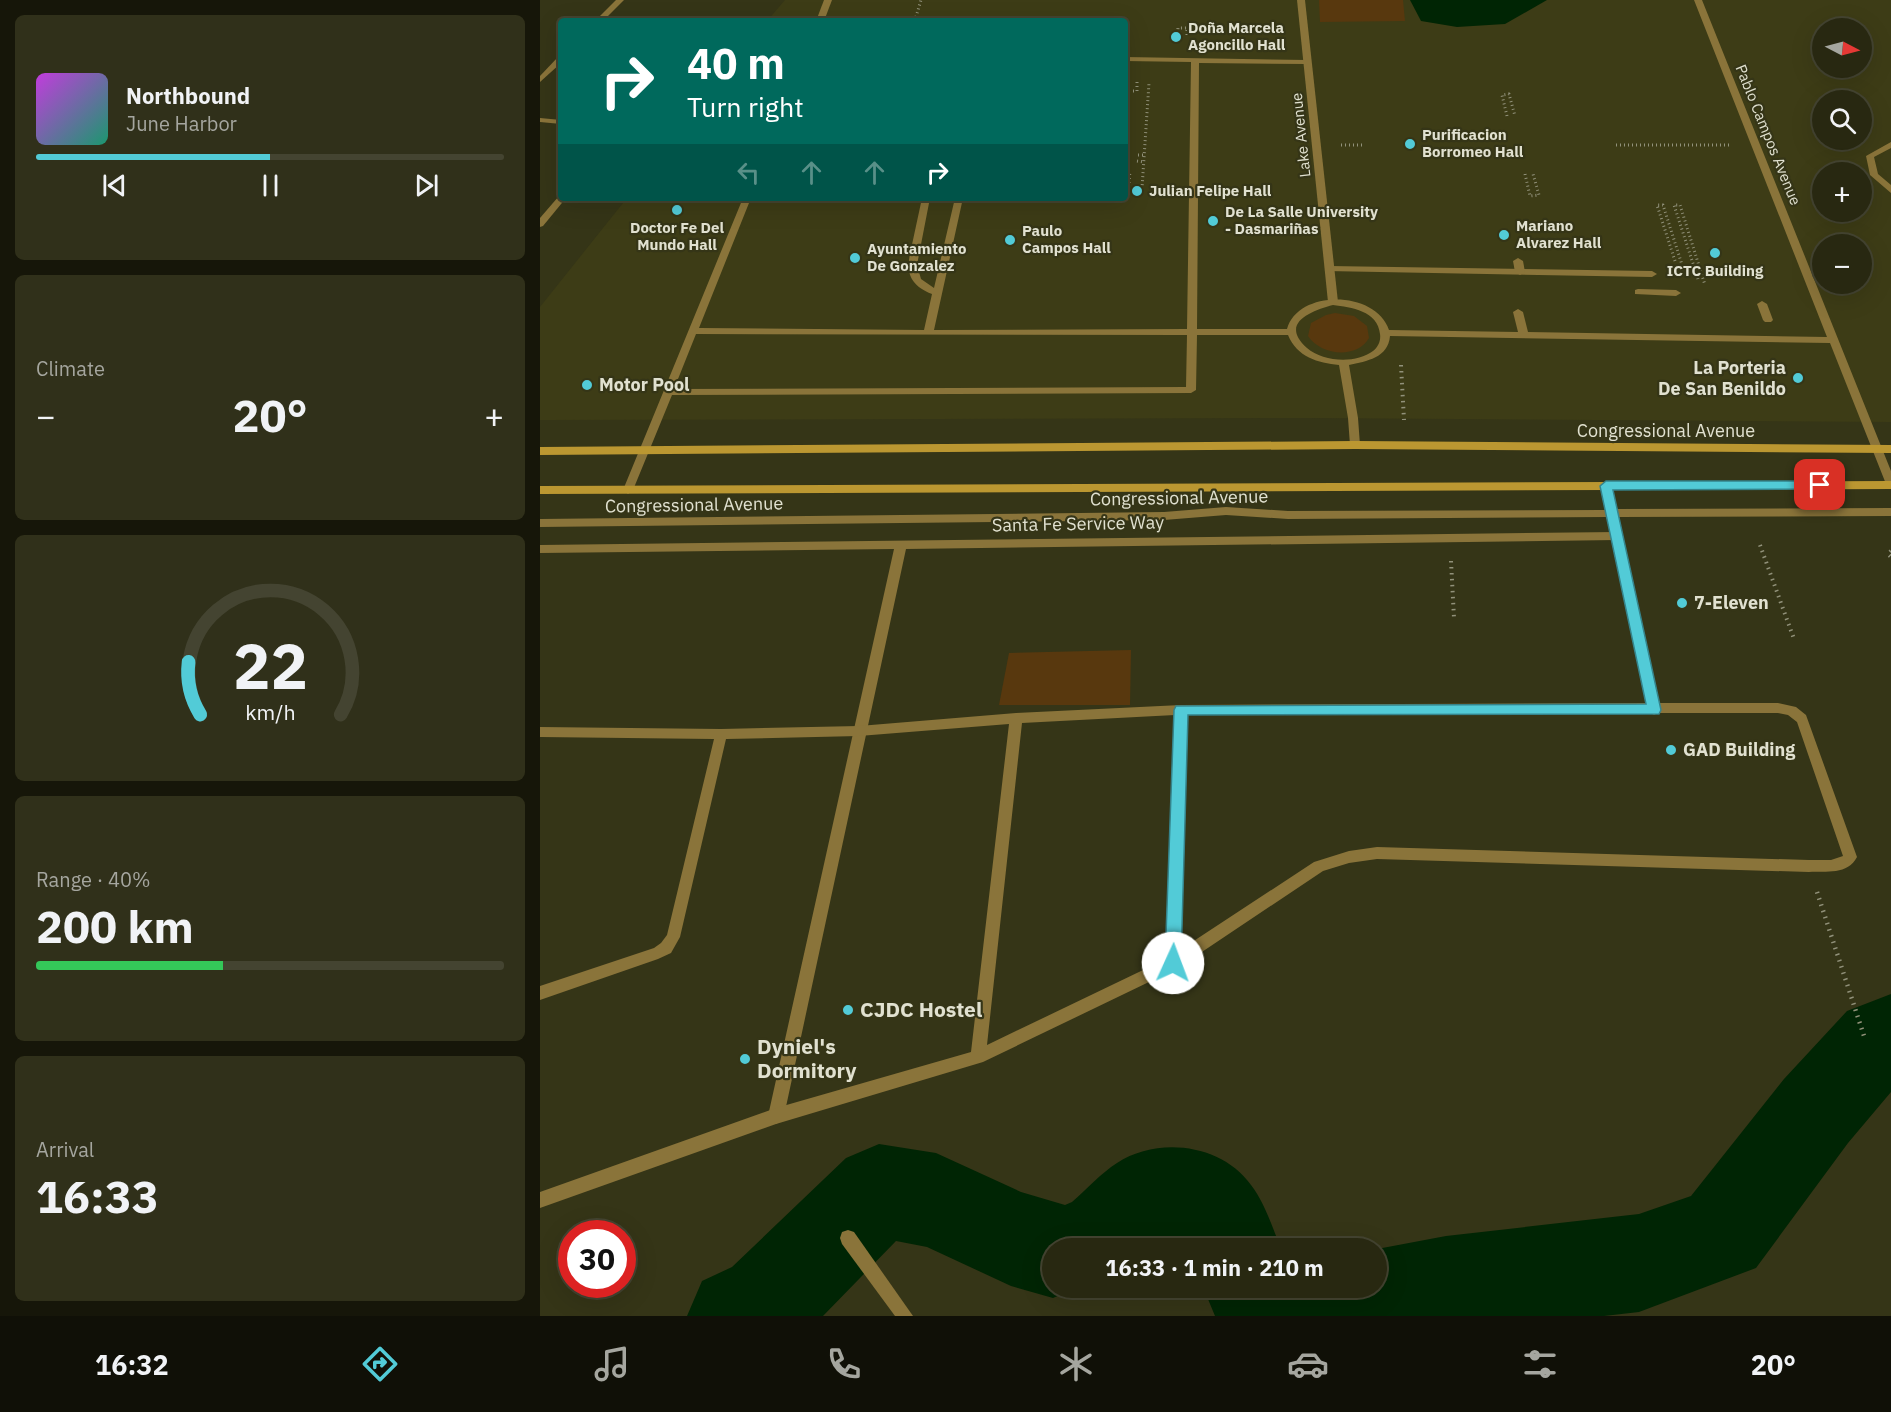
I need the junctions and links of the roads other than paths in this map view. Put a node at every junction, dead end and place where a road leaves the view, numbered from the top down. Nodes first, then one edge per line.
1 (620, 0) edge
2 (828, 0) edge
3 (1301, 0) edge
4 (1698, 0) edge
5 (602, 18) edge
6 (821, 18) edge
7 (1128, 59) edge
8 (1196, 60) junction
9 (558, 62) edge
10 (1307, 62) junction
11 (540, 80) edge
12 (540, 120) edge
13 (558, 122) edge
14 (1891, 145) edge
15 (1891, 190) edge
16 (559, 201) edge
17 (746, 201) edge
18 (925, 201) edge
19 (958, 201) edge
20 (540, 224) edge
21 (1518, 261) dead end
22 (1329, 269) junction
23 (1520, 272) junction
24 (1652, 274) dead end
25 (1638, 292) dead end
26 (937, 293) junction
27 (1676, 293) dead end
28 (1333, 302) junction
29 (1762, 304) dead end
30 (1518, 312) dead end
31 (1768, 320) dead end
32 (692, 331) junction
33 (1291, 332) junction
34 (928, 333) junction
35 (1192, 333) junction
36 (1386, 333) junction
37 (1524, 335) junction
38 (1833, 340) junction
39 (1344, 363) junction
40 (667, 392) junction
41 (1355, 445) junction
42 (1876, 449) junction
43 (1891, 449) edge
44 (643, 450) junction
45 (540, 451) edge
46 (1891, 485) edge
47 (1606, 486) junction
48 (540, 490) edge
49 (628, 490) junction
50 (1612, 512) junction
51 (1891, 512) edge
52 (540, 523) edge
53 (1617, 536) junction
54 (901, 544) junction
55 (540, 549) edge
56 (1181, 710) junction
57 (1654, 710) junction
58 (1016, 718) junction
59 (860, 731) junction
60 (540, 732) edge
61 (721, 734) junction
62 (1173, 963) junction
63 (540, 993) edge
64 (978, 1057) junction
65 (776, 1116) junction
66 (540, 1200) edge
67 (848, 1238) dead end
68 (905, 1316) edge

1 - 5 street
2 - 6 street
3 - 10 street, Lake Avenue
4 - 38 street, Pablo Campos Avenue
7 - 8 street
8 - 10 street
8 - 35 street
9 - 11 street
10 - 22 street, Lake Avenue
12 - 13 street
14 - 15 street
16 - 20 street
17 - 32 street
18 - 26 street
19 - 26 street
21 - 23 street
22 - 23 street
22 - 28 street, Lake Avenue
23 - 24 street
25 - 27 street
26 - 34 street
28 - 33 street
28 - 36 street
29 - 31 street
30 - 37 street
32 - 34 street
32 - 40 street
33 - 35 street
33 - 39 street
34 - 35 street
35 - 40 street
36 - 37 street
36 - 39 street
37 - 38 street
38 - 42 street, Pablo Campos Avenue
39 - 41 street
40 - 44 street
41 - 42 main road, Congressional Avenue
41 - 44 main road, Congressional Avenue
42 - 43 main road, Congressional Avenue
42 - 46 street, Pablo Campos Avenue
44 - 45 main road, Congressional Avenue
44 - 49 street
46 - 47 main road, Congressional Avenue
47 - 49 main road, Congressional Avenue
47 - 50 street
48 - 49 main road, Congressional Avenue
50 - 51 street, Congressional Avenue
50 - 52 street, Congressional Avenue
50 - 53 street
53 - 54 street, Santa Fe Service Way
53 - 57 street
54 - 55 street, Santa Fe Service Way
54 - 59 street
56 - 57 street
56 - 58 street
56 - 62 street
57 - 62 street
58 - 59 street
58 - 64 street
59 - 61 street
59 - 65 street
60 - 61 street
61 - 63 street
62 - 64 street
64 - 65 street
65 - 66 street
67 - 68 street

